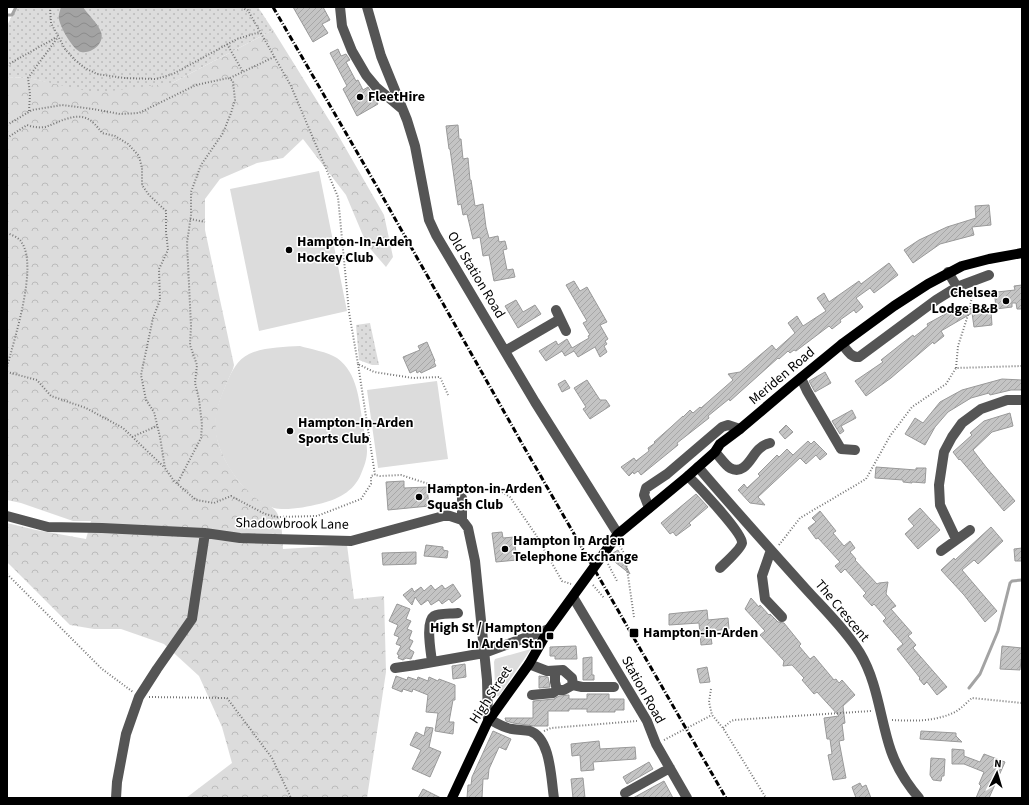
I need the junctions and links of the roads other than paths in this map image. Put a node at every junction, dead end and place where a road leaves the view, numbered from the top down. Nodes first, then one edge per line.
1 (340, 7) edge
2 (367, 7) edge
3 (402, 109) junction
4 (1022, 253) edge
5 (948, 272) junction
6 (988, 275) dead end
7 (957, 287) junction
8 (566, 330) dead end
9 (842, 344) junction
10 (504, 351) junction
11 (801, 378) junction
12 (1022, 400) edge
13 (740, 429) junction
14 (770, 443) dead end
15 (855, 450) dead end
16 (715, 452) junction
17 (698, 467) junction
18 (688, 476) junction
19 (462, 498) dead end
20 (649, 508) junction
21 (7, 516) edge
22 (462, 520) junction
23 (970, 530) dead end
24 (205, 533) junction
25 (618, 534) junction
26 (956, 539) junction
27 (941, 551) dead end
28 (774, 553) junction
29 (720, 568) dead end
30 (577, 591) junction
31 (458, 613) dead end
32 (782, 617) dead end
33 (549, 629) junction
34 (484, 653) junction
35 (432, 662) junction
36 (529, 664) junction
37 (395, 668) dead end
38 (555, 671) junction
39 (573, 685) junction
40 (614, 687) dead end
41 (557, 690) junction
42 (532, 695) dead end
43 (488, 720) junction
44 (670, 768) junction
45 (625, 793) dead end
46 (116, 798) edge
47 (452, 798) edge
48 (554, 798) edge
49 (687, 798) edge
50 (919, 798) edge

1 - 3 street
2 - 3 street, Old Station Road
3 - 10 street, Old Station Road
4 - 5 main road, Meriden Road
5 - 7 street
5 - 9 main road, Meriden Road
6 - 7 street
7 - 9 street
8 - 10 street
9 - 11 main road, Meriden Road
10 - 25 street, Old Station Road
11 - 13 main road, Meriden Road
11 - 15 street
12 - 26 street
13 - 16 main road, Meriden Road
13 - 20 street
14 - 16 street
16 - 17 main road, Meriden Road
17 - 18 main road, Meriden Road
17 - 28 street, The Crescent
18 - 20 main road, Meriden Road
18 - 29 street
19 - 22 street
20 - 25 main road, Meriden Road
21 - 24 street, Shadowbrook Lane
22 - 24 street, Shadowbrook Lane
22 - 34 street
23 - 26 street
24 - 46 street
25 - 30 main road, High Street
26 - 27 street
28 - 32 street
28 - 50 street, The Crescent
30 - 33 main road, High Street
30 - 44 street, Station Road
31 - 35 street
33 - 34 street
33 - 36 main road, High Street
34 - 35 street
34 - 43 street
35 - 37 street
36 - 38 street
36 - 43 main road, High Street
38 - 39 street
38 - 41 street
39 - 40 street
39 - 41 street
41 - 42 street
43 - 47 main road, High Street
43 - 48 street
44 - 45 street
44 - 49 street, Station Road

